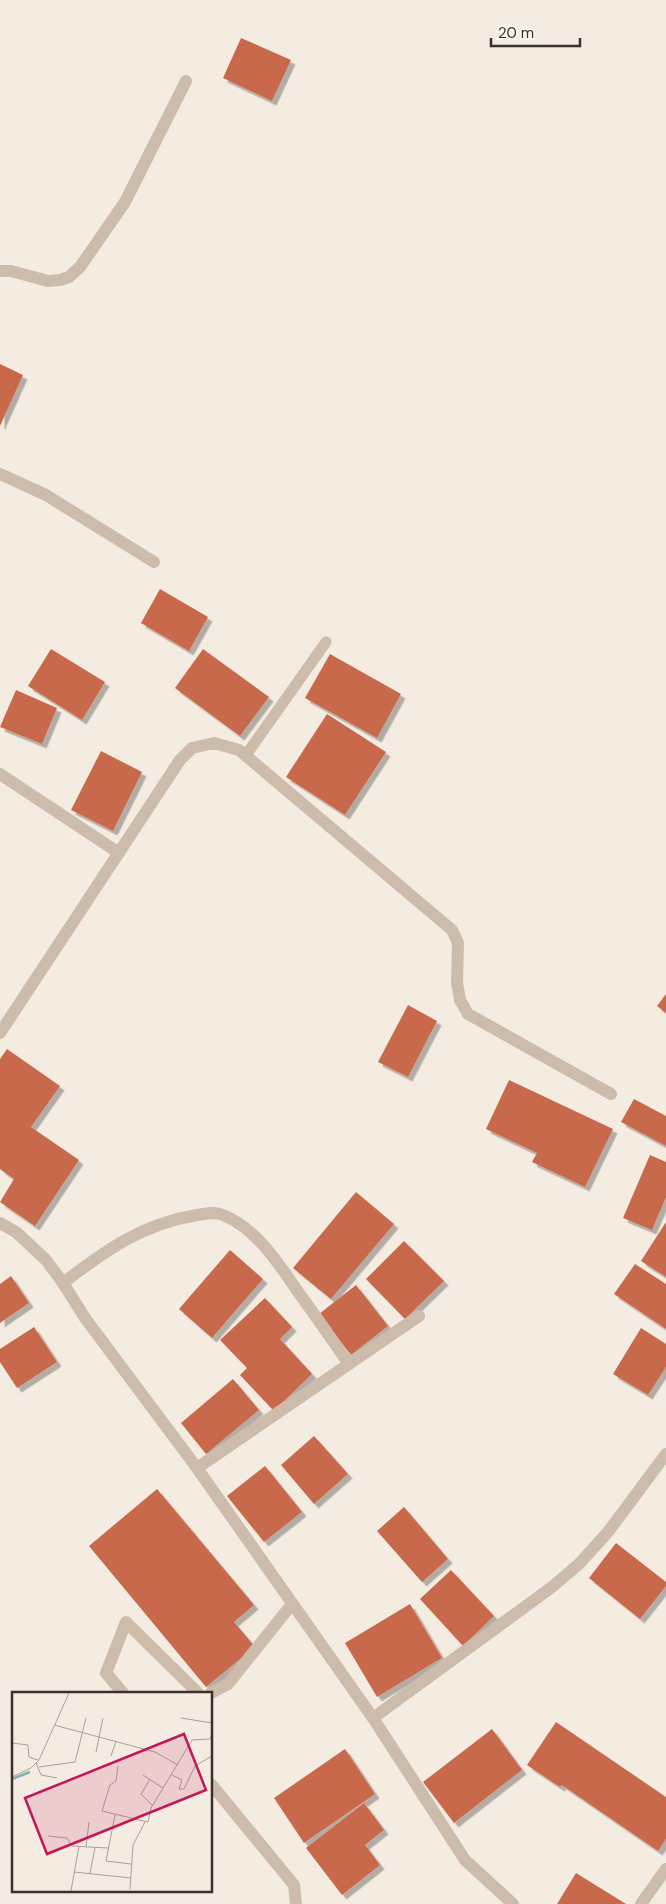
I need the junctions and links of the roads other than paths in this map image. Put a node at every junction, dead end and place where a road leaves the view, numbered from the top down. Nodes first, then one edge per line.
1 (186, 81) dead end
2 (0, 271) edge
3 (0, 474) edge
4 (154, 562) dead end
5 (326, 642) dead end
6 (246, 755) junction
7 (0, 774) edge
8 (119, 853) junction
9 (0, 1033) edge
10 (611, 1094) dead end
11 (0, 1224) edge
12 (63, 1283) junction
13 (419, 1316) dead end
14 (349, 1364) junction
15 (666, 1454) edge
16 (197, 1468) junction
17 (292, 1604) junction
18 (122, 1692) edge
19 (197, 1692) edge
20 (212, 1692) edge
21 (373, 1718) junction
22 (212, 1785) edge
23 (666, 1869) edge
24 (296, 1904) edge
25 (513, 1904) edge
26 (641, 1904) edge

1 - 2 street
3 - 4 street
5 - 6 lane
6 - 8 street
6 - 10 street
7 - 8 street
8 - 9 street
11 - 12 street
12 - 14 street
12 - 16 street
13 - 14 street
14 - 16 street
15 - 21 street
16 - 17 street
17 - 20 street
17 - 21 street
18 - 19 street
21 - 25 street
22 - 24 street
23 - 26 street

